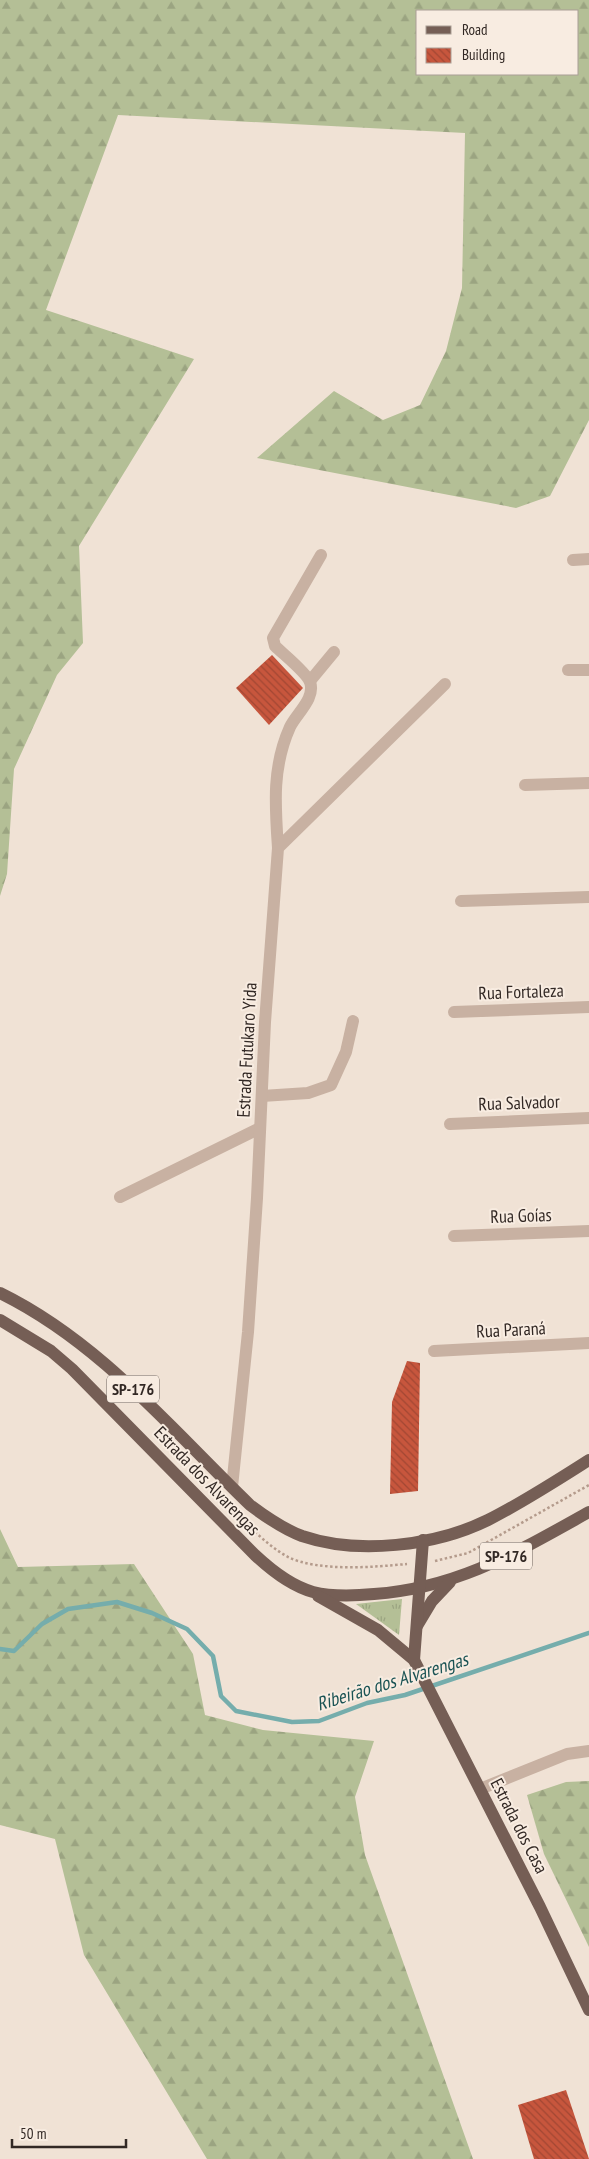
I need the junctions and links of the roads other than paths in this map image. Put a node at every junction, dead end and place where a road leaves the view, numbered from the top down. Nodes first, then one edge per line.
1 (321, 555) dead end
2 (589, 559) edge
3 (572, 560) dead end
4 (334, 652) dead end
5 (568, 670) dead end
6 (589, 670) edge
7 (310, 682) junction
8 (445, 684) dead end
9 (589, 783) edge
10 (525, 785) dead end
11 (278, 848) junction
12 (589, 897) edge
13 (461, 901) dead end
14 (589, 1007) edge
15 (454, 1012) dead end
16 (353, 1021) dead end
17 (262, 1096) junction
18 (589, 1118) edge
19 (450, 1124) dead end
20 (260, 1128) junction
21 (120, 1197) dead end
22 (589, 1230) edge
23 (454, 1236) dead end
24 (0, 1293) edge
25 (0, 1320) edge
26 (589, 1344) edge
27 (434, 1351) dead end
28 (589, 1460) edge
29 (232, 1487) junction
30 (586, 1515) edge
31 (423, 1540) junction
32 (451, 1581) junction
33 (418, 1589) junction
34 (312, 1592) junction
35 (415, 1631) junction
36 (414, 1660) junction
37 (589, 1751) edge
38 (480, 1789) junction
39 (589, 2010) edge

1 - 7 street
2 - 3 street
4 - 7 street
5 - 6 street
7 - 11 street, Estrada Futukaro Yida
8 - 11 street
9 - 10 street
11 - 17 street, Estrada Futukaro Yida
12 - 13 street
14 - 15 street, Rua Fortaleza
16 - 17 street
17 - 20 street, Estrada Futukaro Yida
18 - 19 street, Rua Salvador
20 - 21 street
20 - 29 street, Estrada Futukaro Yida
22 - 23 street, Rua Goías
24 - 29 main road, Estrada dos Alvarengas / SP-176
25 - 34 main road, Estrada dos Alvarengas / SP-176
26 - 27 street, Rua Paraná
28 - 31 main road, Estrada dos Alvarengas / SP-176
29 - 31 main road, Estrada dos Alvarengas / SP-176
30 - 32 main road, Estrada dos Alvarengas / SP-176
31 - 33 main road
32 - 33 main road, Estrada dos Alvarengas / SP-176
32 - 35 main road
33 - 34 main road, Estrada dos Alvarengas / SP-176
33 - 35 main road
34 - 36 main road
35 - 36 main road
36 - 38 main road, Estrada dos Casa
37 - 38 street
38 - 39 main road, Estrada dos Casa

